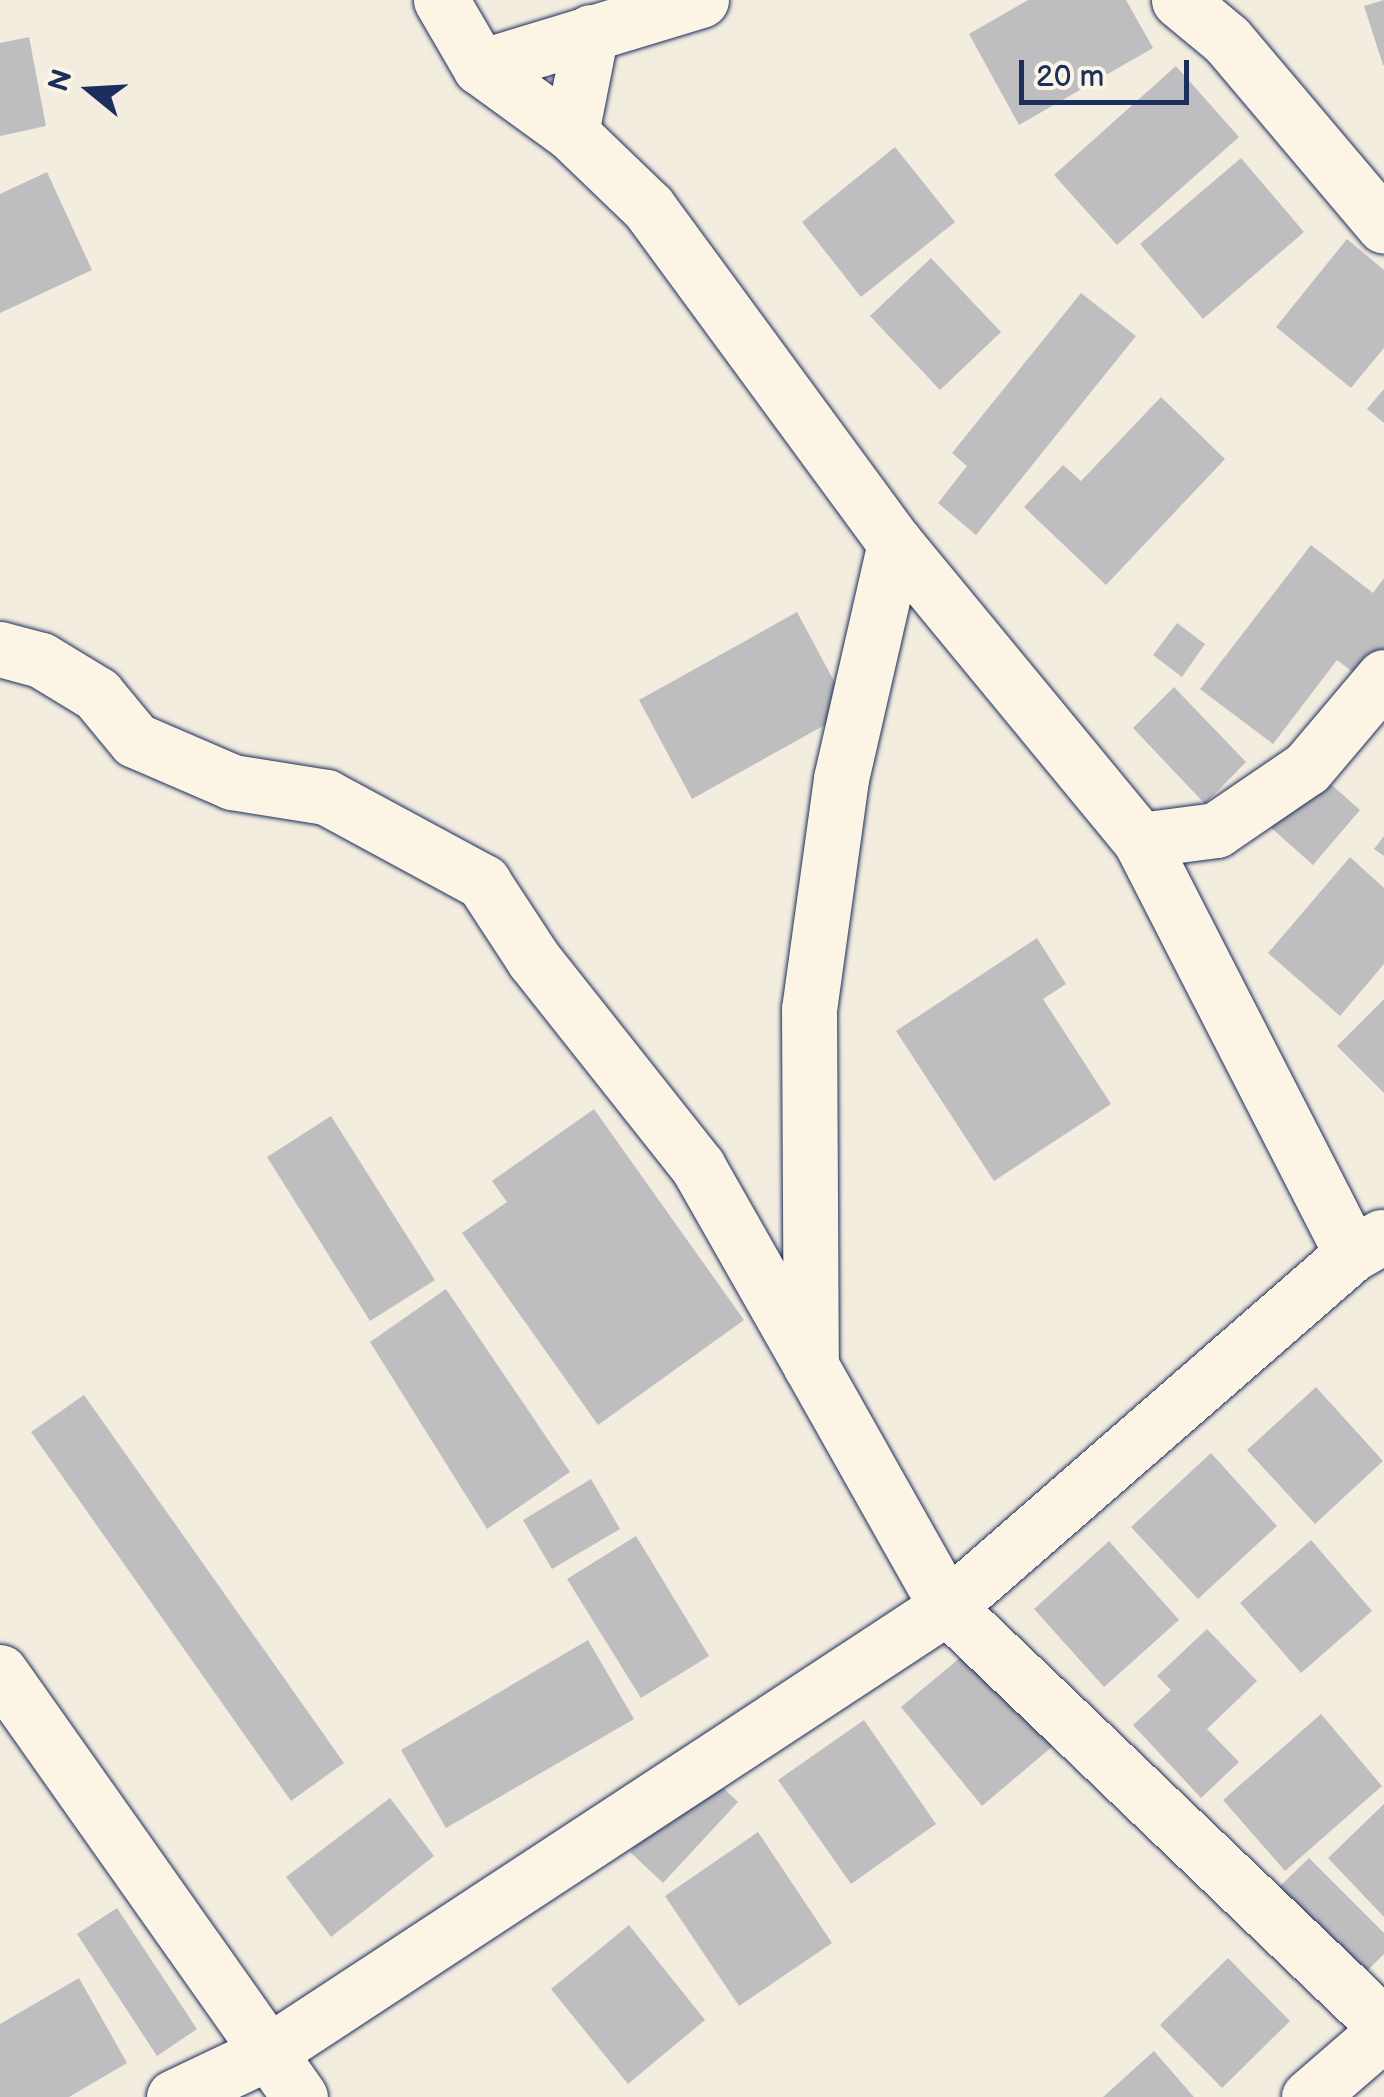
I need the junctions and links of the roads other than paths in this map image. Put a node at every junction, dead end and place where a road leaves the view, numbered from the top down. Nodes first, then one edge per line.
1 (441, 0) edge
2 (701, 0) edge
3 (1179, 0) edge
4 (591, 32) junction
5 (480, 67) junction
6 (571, 133) junction
7 (1384, 226) edge
8 (895, 543) junction
9 (0, 649) edge
10 (1384, 678) edge
11 (1140, 840) junction
12 (1368, 1244) edge
13 (811, 1366) junction
14 (947, 1607) junction
15 (0, 1672) edge
16 (1384, 2029) edge
17 (267, 2053) junction
18 (174, 2097) edge
19 (300, 2097) edge
20 (1309, 2097) edge

1 - 5 street
2 - 4 street
3 - 7 street
4 - 5 street
4 - 6 street
5 - 6 street
6 - 8 street
8 - 11 street
8 - 13 street
9 - 13 street
10 - 11 street
11 - 12 street
12 - 14 street
13 - 14 street
14 - 16 street
14 - 17 street
15 - 17 street
16 - 20 street
17 - 18 street
17 - 19 street

